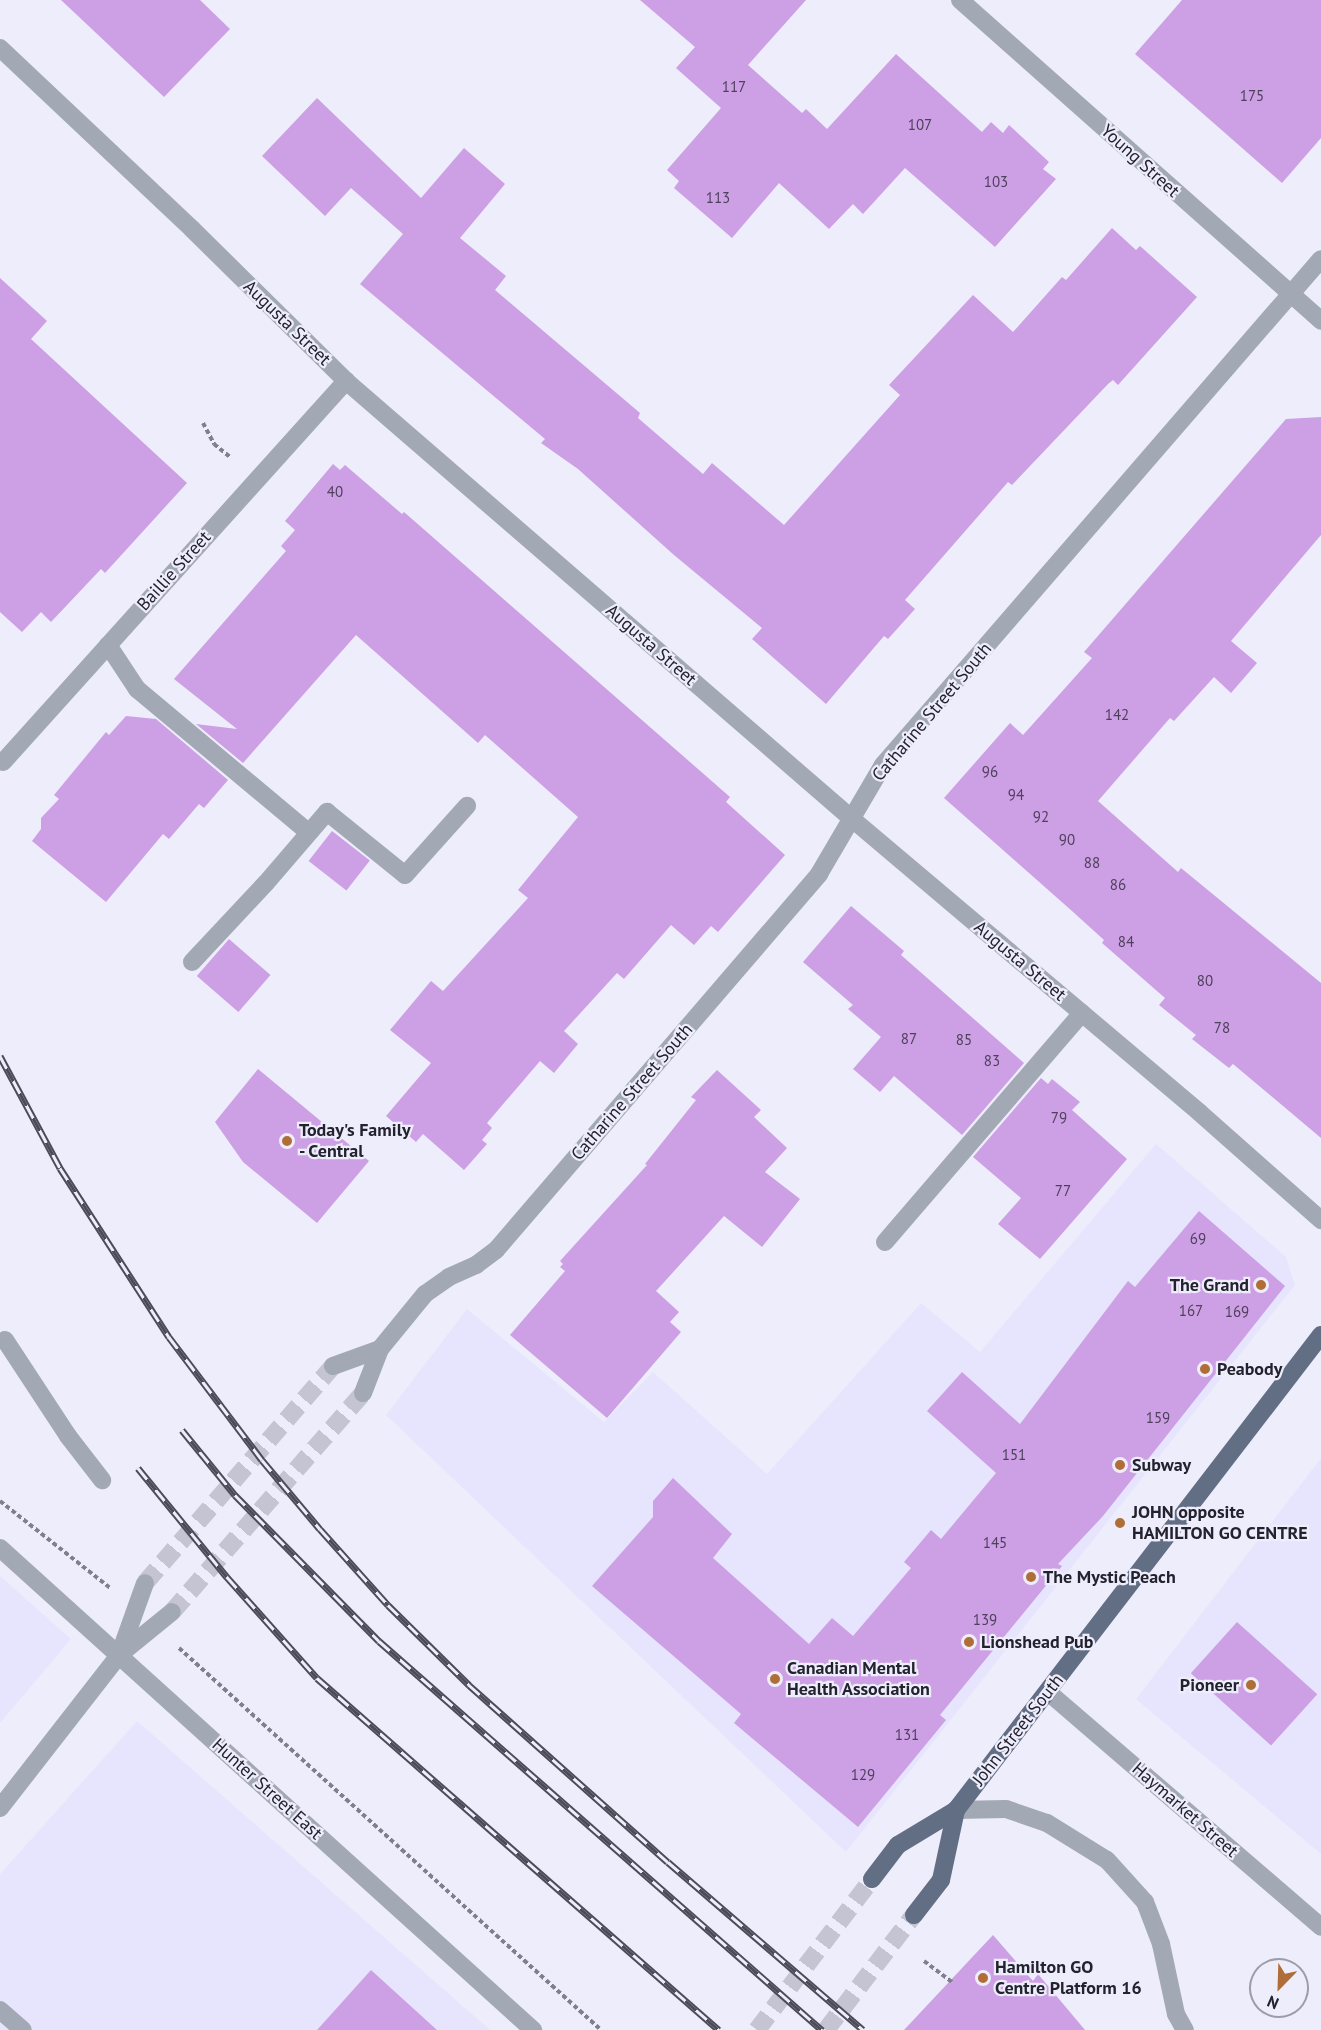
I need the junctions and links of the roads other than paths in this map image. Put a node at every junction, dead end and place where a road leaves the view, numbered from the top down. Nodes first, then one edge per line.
1 (960, 0) edge
2 (0, 48) edge
3 (1321, 259) edge
4 (1291, 294) junction
5 (1321, 321) edge
6 (346, 381) junction
7 (108, 645) junction
8 (3, 762) dead end
9 (467, 806) dead end
10 (851, 818) junction
11 (309, 833) junction
12 (192, 962) dead end
13 (1082, 1013) junction
14 (1321, 1220) edge
15 (885, 1242) dead end
16 (1321, 1335) edge
17 (2, 1337) edge
18 (380, 1349) junction
19 (333, 1366) tunnel mouth
20 (363, 1394) tunnel mouth
21 (102, 1480) dead end
22 (0, 1548) edge
23 (145, 1583) tunnel mouth
24 (172, 1612) tunnel mouth
25 (119, 1655) junction
26 (1048, 1692) junction
27 (0, 1808) edge
28 (956, 1810) junction
29 (872, 1879) tunnel mouth
30 (914, 1915) tunnel mouth
31 (1321, 1928) edge
32 (0, 2010) edge
33 (23, 2030) edge
34 (533, 2030) edge
35 (1185, 2030) edge

1 - 4 street, Young Street
2 - 6 street, Augusta Street
3 - 4 street, Catharine Street South
4 - 5 street, Young Street
4 - 10 street, Catharine Street South
6 - 7 street, Baillie Street
6 - 10 street, Augusta Street
7 - 8 street, Baillie Street
7 - 11 street
9 - 11 street
10 - 13 street, Augusta Street
10 - 18 street, Catharine Street South
11 - 12 street
13 - 14 street, Augusta Street
13 - 15 street
16 - 26 main road, John Street South
17 - 21 street
18 - 19 street
18 - 20 street, Catharine Street South
22 - 25 street, Hunter Street East
23 - 25 street
24 - 25 street
25 - 27 street
25 - 34 street, Hunter Street East
26 - 28 main road, John Street South
26 - 31 street, Haymarket Street
28 - 29 main road, John Street South
28 - 30 main road, John Street South
28 - 35 street
32 - 33 street

